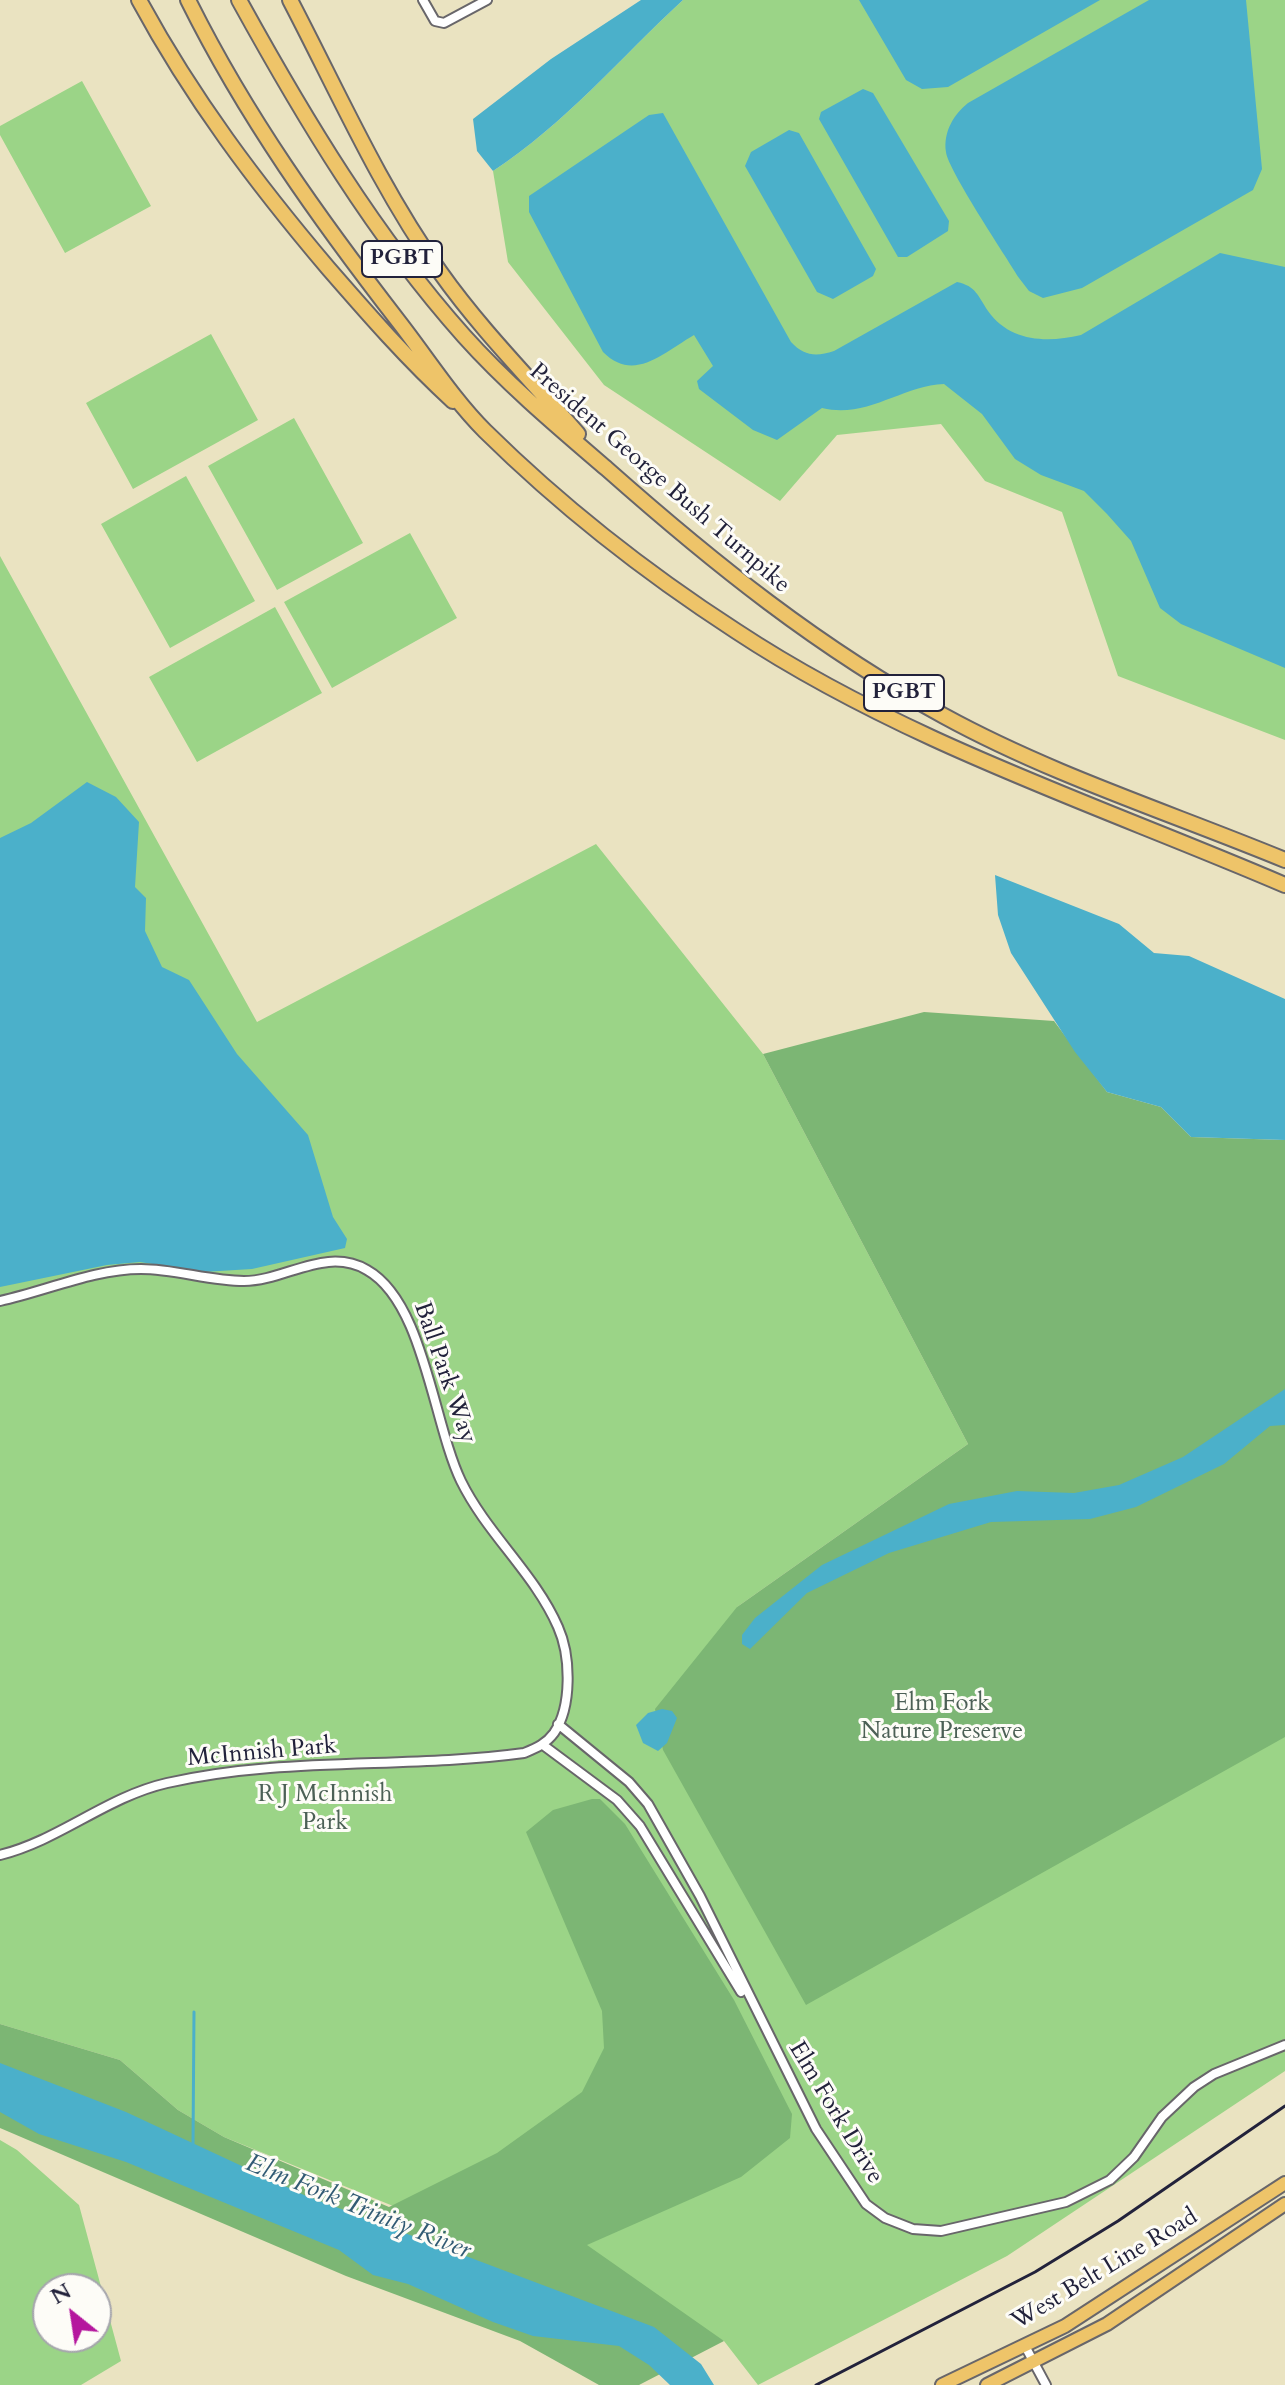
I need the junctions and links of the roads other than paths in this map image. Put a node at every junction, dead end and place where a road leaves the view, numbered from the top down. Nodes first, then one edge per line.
1 (139, 0) edge
2 (188, 0) edge
3 (239, 0) edge
4 (290, 0) edge
5 (423, 0) edge
6 (487, 0) edge
7 (483, 429) junction
8 (615, 477) junction
9 (1235, 839) junction
10 (1285, 851) edge
11 (1221, 858) junction
12 (1285, 860) edge
13 (1285, 885) edge
14 (1285, 896) edge
15 (0, 1301) edge
16 (558, 1724) junction
17 (543, 1745) junction
18 (0, 1855) edge
19 (767, 2037) junction
20 (1285, 2045) edge
21 (1285, 2183) edge
22 (1285, 2204) edge
23 (1025, 2346) junction
24 (1034, 2363) junction
25 (942, 2385) edge
26 (987, 2385) edge
27 (1046, 2385) edge

1 - 7 highway
2 - 7 highway, PGBT
3 - 8 highway, President George Bush Turnpike / PGBT
4 - 8 highway
5 - 6 street
7 - 11 highway, PGBT
8 - 9 highway, President George Bush Turnpike / PGBT
9 - 10 highway
9 - 12 highway, President George Bush Turnpike / PGBT
11 - 13 highway, PGBT
11 - 14 highway
15 - 16 street, Ball Park Way
16 - 17 street, Ball Park Way
16 - 19 street, Elm Fork Drive
17 - 18 street, McInnish Park
17 - 19 street, Elm Fork Drive
19 - 20 street, Elm Fork Drive
21 - 23 main road, West Belt Line Road
22 - 24 main road, West Belt Line Road
23 - 24 street
23 - 25 main road, West Belt Line Road
24 - 26 main road, West Belt Line Road
24 - 27 street

